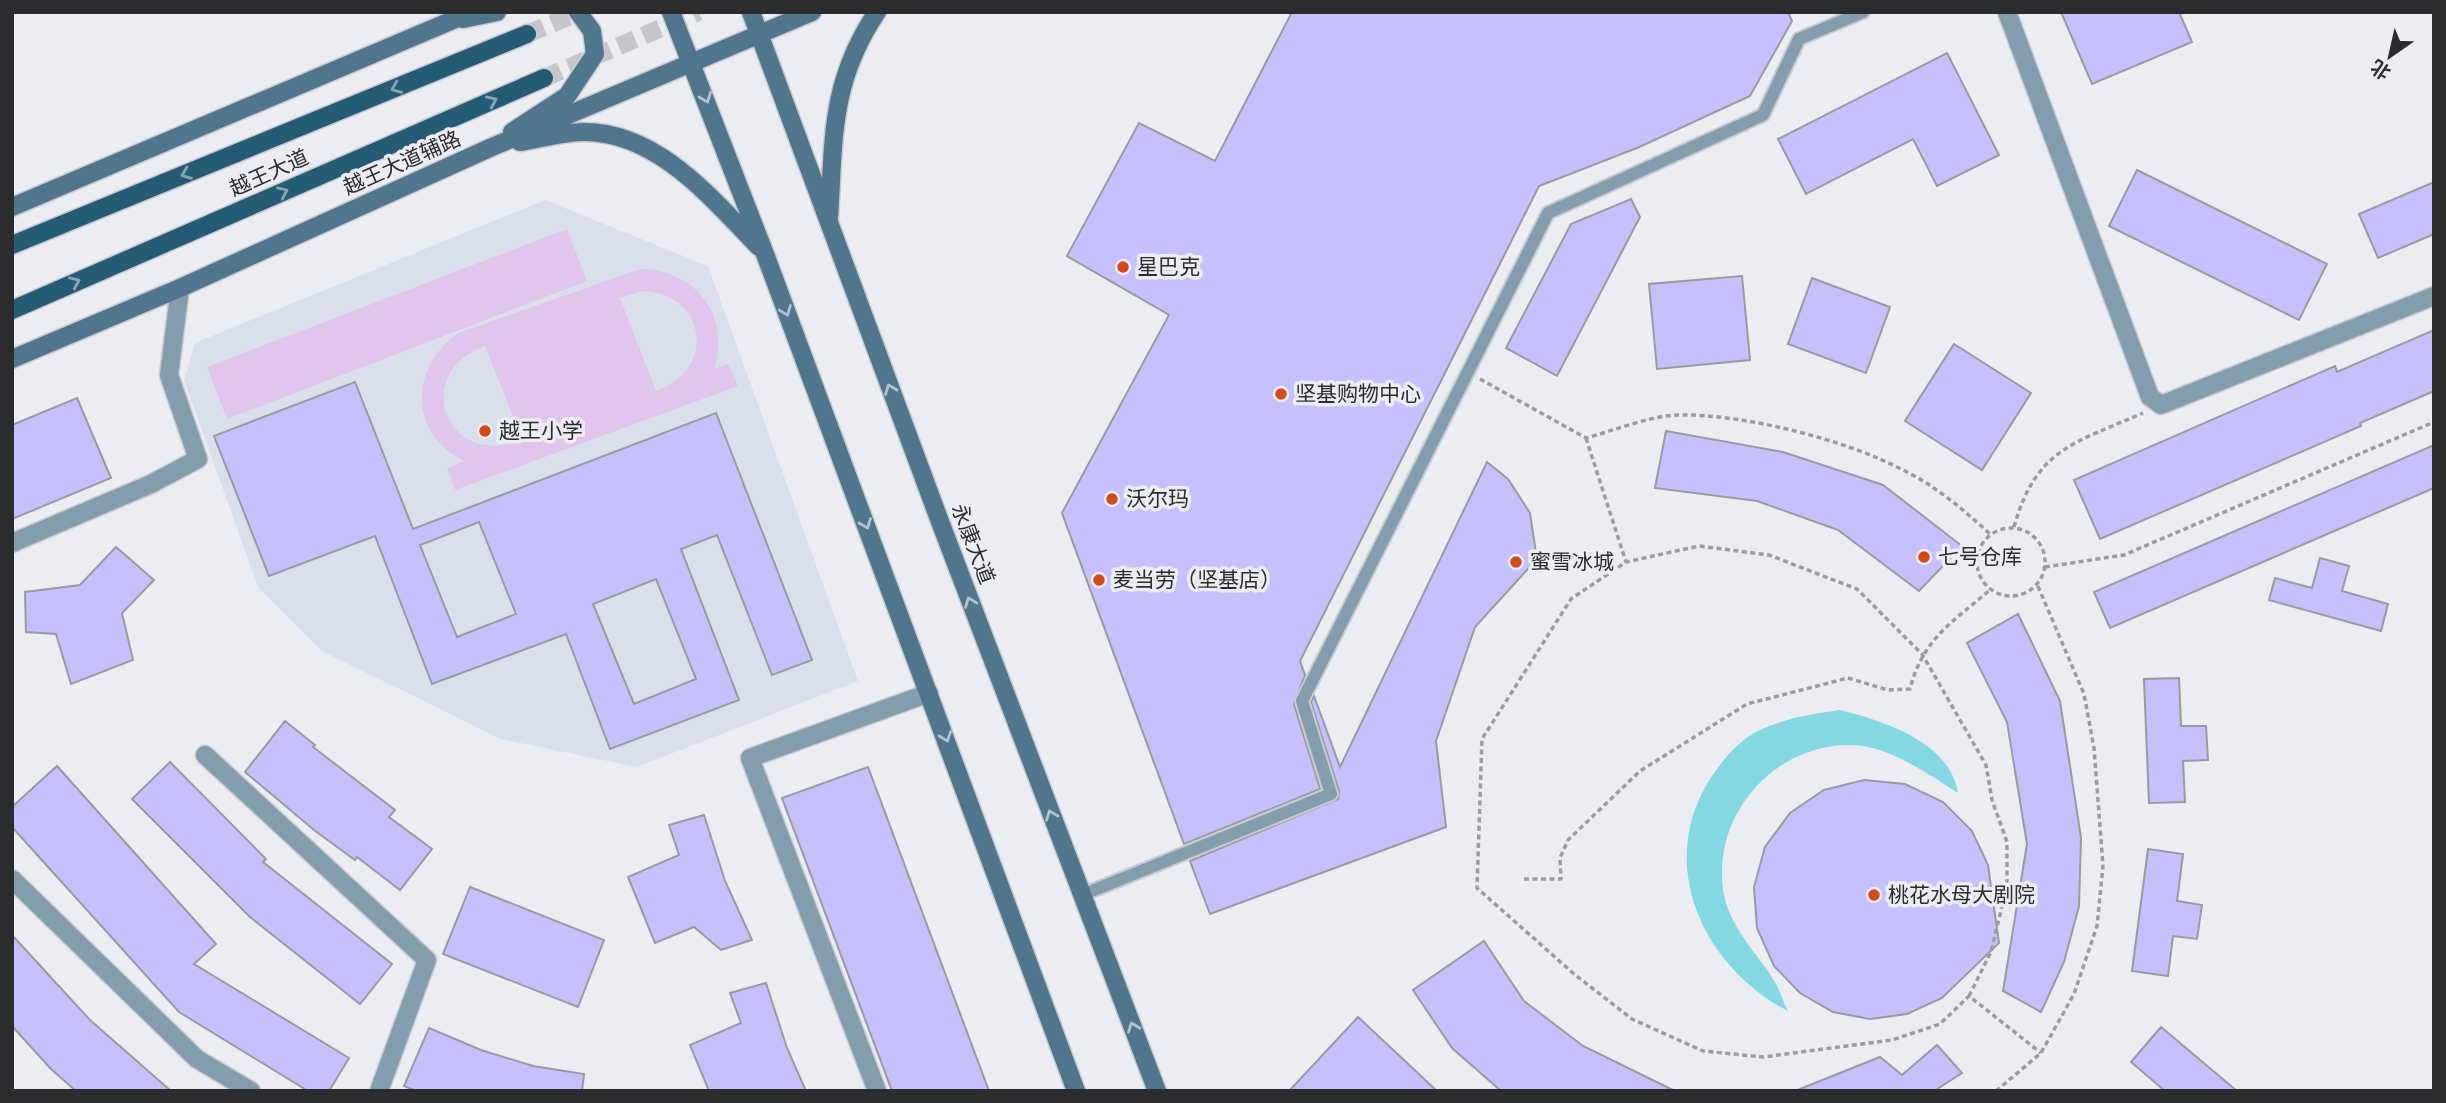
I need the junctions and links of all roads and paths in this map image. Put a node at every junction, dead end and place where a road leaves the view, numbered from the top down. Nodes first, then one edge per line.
1 (472, 12) edge
2 (497, 12) edge
3 (578, 12) edge
4 (671, 12) edge
5 (751, 12) edge
6 (812, 12) edge
7 (877, 12) edge
8 (1863, 12) edge
9 (2007, 12) edge
10 (458, 17) edge
11 (527, 34) tunnel mouth
12 (760, 35) junction
13 (692, 62) junction
14 (544, 78) tunnel mouth
15 (492, 147) junction
16 (12, 207) edge
17 (828, 225) junction
18 (12, 245) edge
19 (765, 254) junction
20 (180, 289) junction
21 (2434, 296) edge
22 (12, 310) edge
23 (12, 359) edge
24 (1468, 373) junction
25 (2161, 405) junction
26 (2434, 422) edge
27 (1586, 438) junction
28 (2014, 527) junction
29 (1990, 534) junction
30 (12, 543) edge
31 (1626, 562) junction
32 (2045, 567) junction
33 (2037, 584) junction
34 (1991, 589) junction
35 (1922, 654) junction
36 (929, 693) junction
37 (205, 755) dead end
38 (12, 879) edge
39 (1524, 879) dead end
40 (1082, 895) junction
41 (1969, 996) junction
42 (2041, 1054) junction
43 (251, 1091) edge
44 (379, 1091) edge
45 (877, 1091) edge
46 (1076, 1091) edge
47 (1157, 1091) edge
48 (1997, 1091) edge

1 - 10 main road
2 - 10 main road
3 - 15 main road
4 - 13 main road
5 - 12 main road, 永康大道
6 - 12 main road, 越王大道辅路
7 - 17 main road
8 - 24 lane
9 - 25 street
10 - 16 main road
11 -> 18 main road, 越王大道
12 - 13 main road, 越王大道辅路
12 - 17 main road, 永康大道
13 - 15 main road, 越王大道辅路
13 -> 19 main road
22 -> 14 main road, 越王大道
15 - 19 main road
15 - 20 main road, 越王大道辅路
40 -> 17 main road, 永康大道
19 -> 36 main road
20 - 23 main road, 越王大道辅路
20 - 30 street
21 - 25 street
24 - 27 path
24 - 40 lane
25 - 28 path
26 - 32 path
27 - 29 path
27 - 31 path
28 - 29 path
28 - 32 path
29 - 34 path
31 - 35 path
31 - 41 path
32 - 33 path
33 - 34 path
33 - 42 path
34 - 35 path
35 - 39 path
35 - 41 path
36 - 45 street
36 -> 46 main road
37 - 44 street
38 - 43 street
47 -> 40 main road, 永康大道
41 - 42 path
42 - 48 path

